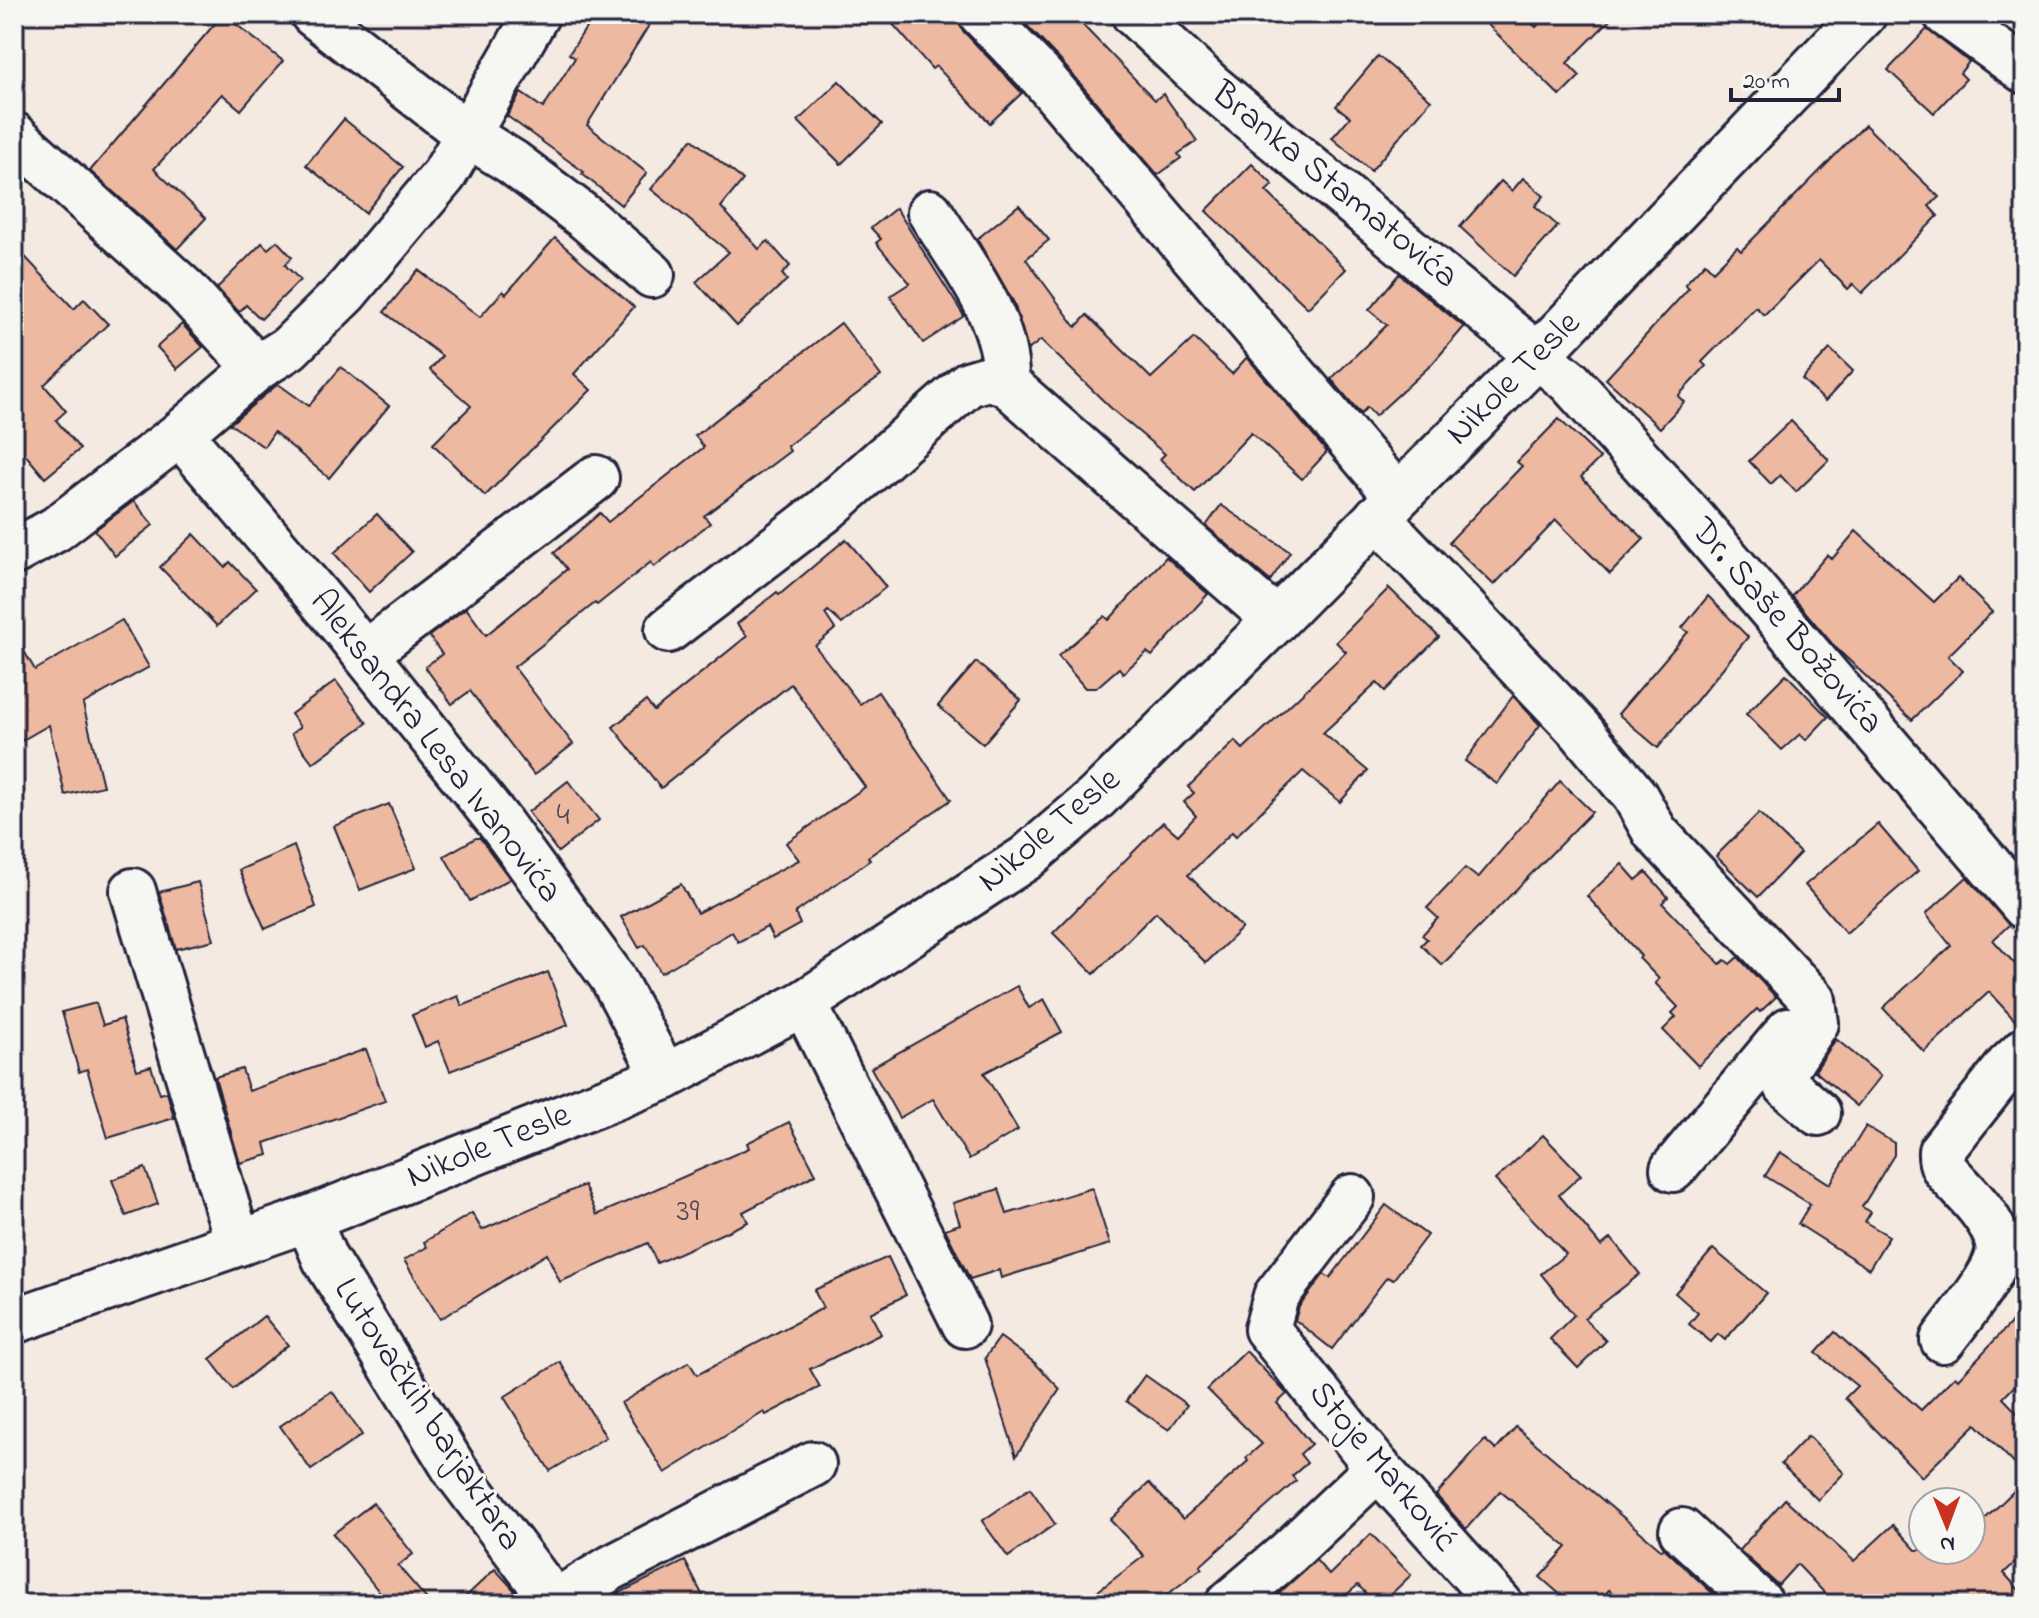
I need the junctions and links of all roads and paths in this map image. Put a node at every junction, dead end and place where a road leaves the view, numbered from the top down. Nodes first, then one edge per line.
1 (313, 14) edge
2 (537, 14) edge
3 (981, 14) edge
4 (1134, 14) edge
5 (1864, 14) edge
6 (1946, 14) edge
7 (2025, 71) edge
8 (14, 135) edge
9 (468, 135) junction
10 (930, 212) dead end
11 (652, 275) dead end
12 (1539, 354) junction
13 (257, 368) junction
14 (1006, 383) junction
15 (180, 434) junction
16 (596, 478) dead end
17 (1387, 507) junction
18 (14, 552) edge
19 (1276, 620) junction
20 (668, 630) dead end
21 (365, 654) junction
22 (133, 891) dead end
23 (2025, 907) edge
24 (1813, 1000) junction
25 (804, 1003) junction
26 (2025, 1050) edge
27 (665, 1077) junction
28 (1818, 1113) dead end
29 (1673, 1169) dead end
30 (1352, 1197) dead end
31 (308, 1219) junction
32 (238, 1243) junction
33 (14, 1321) edge
34 (965, 1325) dead end
35 (1943, 1340) dead end
36 (813, 1464) dead end
37 (1378, 1468) junction
38 (1682, 1531) dead end
39 (556, 1603) edge
40 (1228, 1604) edge
41 (1500, 1604) edge
42 (1761, 1604) edge

1 - 9 street
2 - 9 street
3 - 17 street
4 - 12 street, Branka Stamatovića
5 - 12 street, Nikole Tesle
6 - 7 street
8 - 13 street
9 - 11 street
9 - 13 street
10 - 14 street
12 - 17 street, Nikole Tesle
12 - 23 street, Dr. Saše Božovića
13 - 15 street
14 - 19 street
14 - 20 street
15 - 18 street
15 - 21 street, Aleksandra Lesa Ivanovića
16 - 21 street
17 - 19 street, Nikole Tesle
17 - 24 street
19 - 25 street, Nikole Tesle
21 - 27 street, Aleksandra Lesa Ivanovića
22 - 32 street
24 - 28 street
24 - 29 street
25 - 27 street, Nikole Tesle
25 - 34 street
26 - 35 street
27 - 31 street, Nikole Tesle
30 - 37 street, Stoje Marković
31 - 32 street, Nikole Tesle
31 - 39 street, Lutovačkih barjaktara
32 - 33 street, Nikole Tesle
36 - 39 street
37 - 40 street
37 - 41 street, Stoje Marković
38 - 42 street

